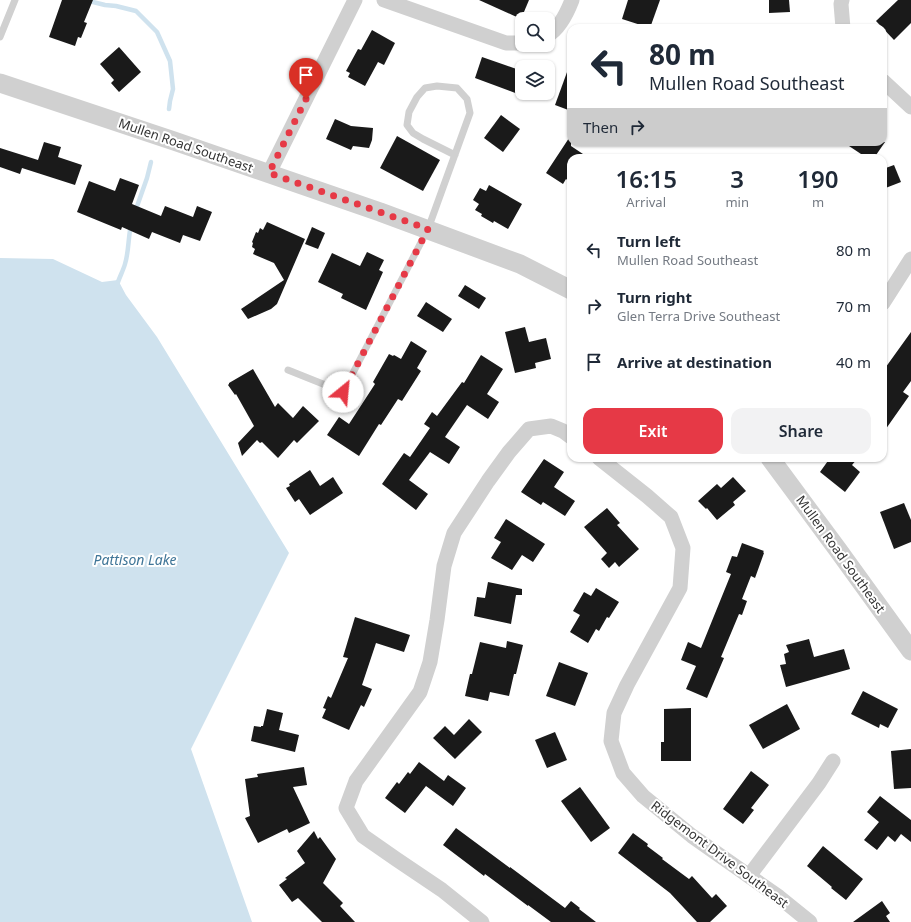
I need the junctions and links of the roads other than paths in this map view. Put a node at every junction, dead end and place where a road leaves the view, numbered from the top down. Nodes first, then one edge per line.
1 (15, 0) edge
2 (355, 0) edge
3 (384, 0) edge
4 (572, 0) edge
5 (842, 0) edge
6 (842, 24) edge
7 (555, 30) edge
8 (0, 37) edge
9 (515, 43) edge
10 (0, 83) edge
11 (887, 85) edge
12 (911, 107) edge
13 (455, 155) junction
14 (269, 173) junction
15 (428, 229) junction
16 (911, 259) edge
17 (567, 288) edge
18 (887, 297) edge
19 (288, 370) dead end
20 (567, 434) edge
21 (604, 462) edge
22 (773, 462) edge
23 (911, 651) edge
24 (833, 761) dead end
25 (749, 876) junction
26 (482, 922) edge
27 (810, 922) edge

1 - 8 lane
2 - 14 street
3 - 9 street
4 - 7 street
5 - 6 street
10 - 14 street, Mullen Road Southeast
11 - 12 street
13 - 13 lane
13 - 15 lane
14 - 15 street, Mullen Road Southeast
15 - 17 street, Mullen Road Southeast
15 - 19 lane
16 - 18 street
20 - 26 street
21 - 25 street, Ridgemont Drive Southeast
22 - 23 street, Mullen Road Southeast
24 - 25 street
25 - 27 street, Ridgemont Drive Southeast

